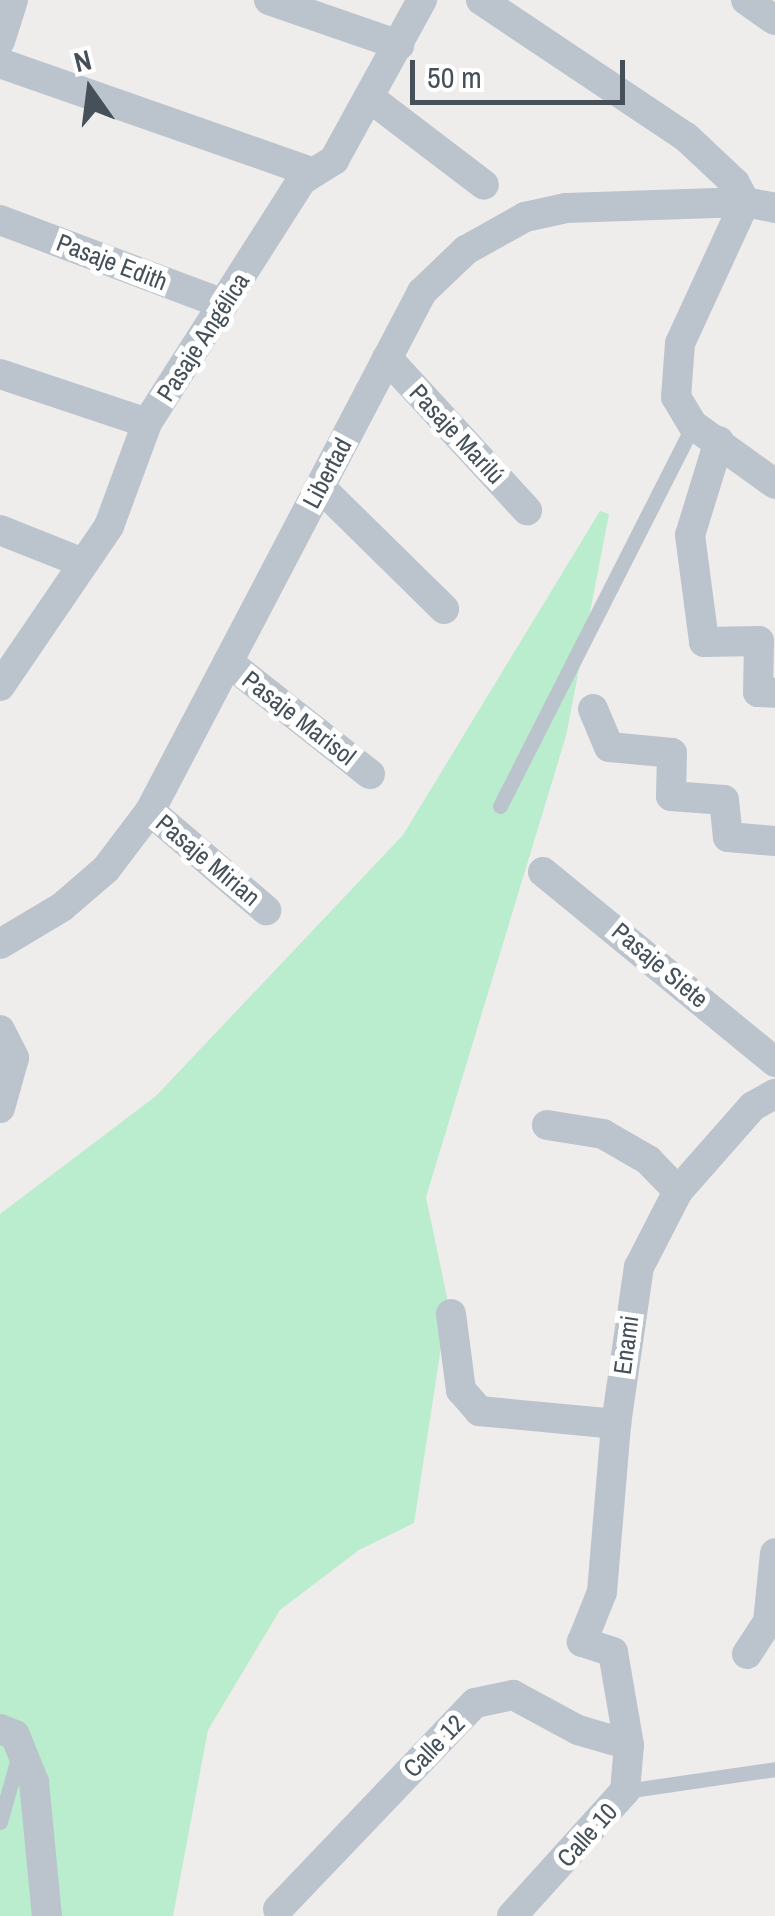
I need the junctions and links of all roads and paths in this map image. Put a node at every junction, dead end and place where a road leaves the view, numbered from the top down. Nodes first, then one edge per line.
1 (13, 0) edge
2 (269, 0) edge
3 (422, 0) edge
4 (481, 0) edge
5 (746, 0) edge
6 (775, 20) edge
7 (0, 42) edge
8 (398, 45) junction
9 (0, 63) edge
10 (370, 98) junction
11 (312, 172) junction
12 (484, 185) dead end
13 (744, 202) junction
14 (775, 208) edge
15 (0, 220) edge
16 (224, 304) junction
17 (387, 358) junction
18 (0, 374) edge
19 (147, 423) junction
20 (706, 433) junction
21 (775, 484) edge
22 (320, 487) junction
23 (528, 510) dead end
24 (0, 530) edge
25 (83, 564) junction
26 (444, 609) dead end
27 (228, 662) junction
28 (0, 686) edge
29 (775, 693) edge
30 (593, 709) dead end
31 (370, 774) dead end
32 (500, 806) dead end
33 (150, 811) junction
34 (775, 841) edge
35 (542, 872) dead end
36 (266, 910) dead end
37 (5, 933) edge
38 (0, 1030) edge
39 (775, 1062) edge
40 (775, 1094) edge
41 (0, 1108) edge
42 (547, 1125) dead end
43 (678, 1191) junction
44 (452, 1314) dead end
45 (616, 1424) junction
46 (775, 1553) edge
47 (582, 1642) joint
48 (747, 1654) dead end
49 (11, 1738) edge
50 (629, 1745) junction
51 (775, 1769) edge
52 (625, 1791) junction
53 (0, 1822) edge
54 (278, 1909) dead end
55 (47, 1916) edge
56 (512, 1916) edge

1 - 7 street
2 - 8 street
3 - 8 street, Pasaje Angélica
4 - 13 street
5 - 6 street
8 - 10 street, Pasaje Angélica
9 - 11 street
10 - 11 street, Pasaje Angélica
10 - 12 street
11 - 16 street, Pasaje Angélica
13 - 14 street, Libertad
13 - 17 street, Libertad
13 - 20 street
15 - 16 street, Pasaje Edith
16 - 19 street, Pasaje Angélica
17 - 22 street, Libertad
17 - 23 street, Pasaje Marilú
18 - 19 street
19 - 25 street, Pasaje Angélica
20 - 21 street
20 - 29 street
20 - 32 lane
22 - 26 street
22 - 27 street, Libertad
24 - 25 street
25 - 28 street, Pasaje Angélica
27 - 31 street, Pasaje Marisol
27 - 33 street, Libertad
30 - 34 street
33 - 36 street, Pasaje Mirian
33 - 37 street, Libertad
35 - 39 street, Pasaje Siete
38 - 41 street
40 - 43 street, Enami
42 - 43 street
43 - 45 street, Enami
44 - 45 street
45 - 47 street, Enami
46 - 48 street
47 - 50 street, Calle 10
49 - 53 lane
49 - 55 street
50 - 52 street, Calle 10
50 - 54 street, Calle 12
51 - 52 lane
52 - 56 street, Calle 10

